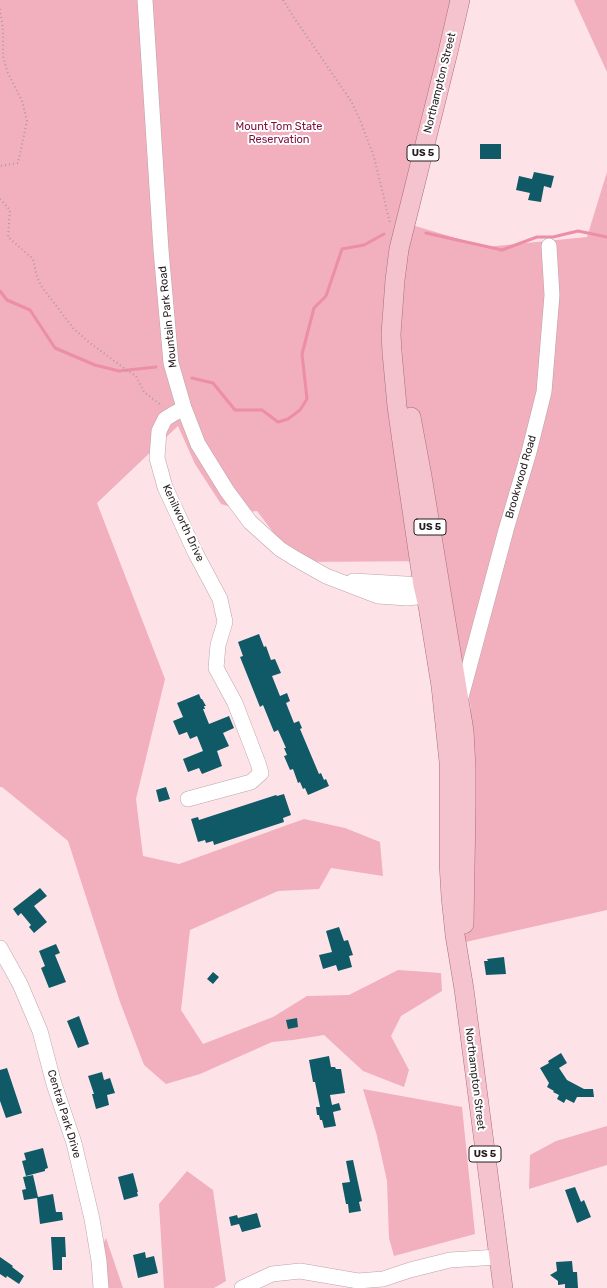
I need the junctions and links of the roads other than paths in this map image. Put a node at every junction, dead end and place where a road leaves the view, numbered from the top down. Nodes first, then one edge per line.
1 (145, 0) edge
2 (460, 0) edge
3 (549, 246) dead end
4 (178, 411) junction
5 (430, 591) junction
6 (459, 704) junction
7 (188, 799) dead end
8 (0, 948) edge
9 (464, 989) junction
10 (498, 1257) junction
11 (101, 1288) edge
12 (242, 1288) edge
13 (503, 1288) edge

1 - 4 street, Mountain Park Road
2 - 5 main road, Northampton Street / US 5
3 - 6 street, Brookwood Road
4 - 5 street, Mountain Park Road
4 - 7 street, Kenilworth Drive
5 - 6 main road, US 5
5 - 9 main road, US 5
6 - 9 main road, US 5
8 - 11 street, Central Park Drive
9 - 10 main road, Northampton Street / US 5
10 - 12 street
10 - 13 main road, Northampton Street / US 5

